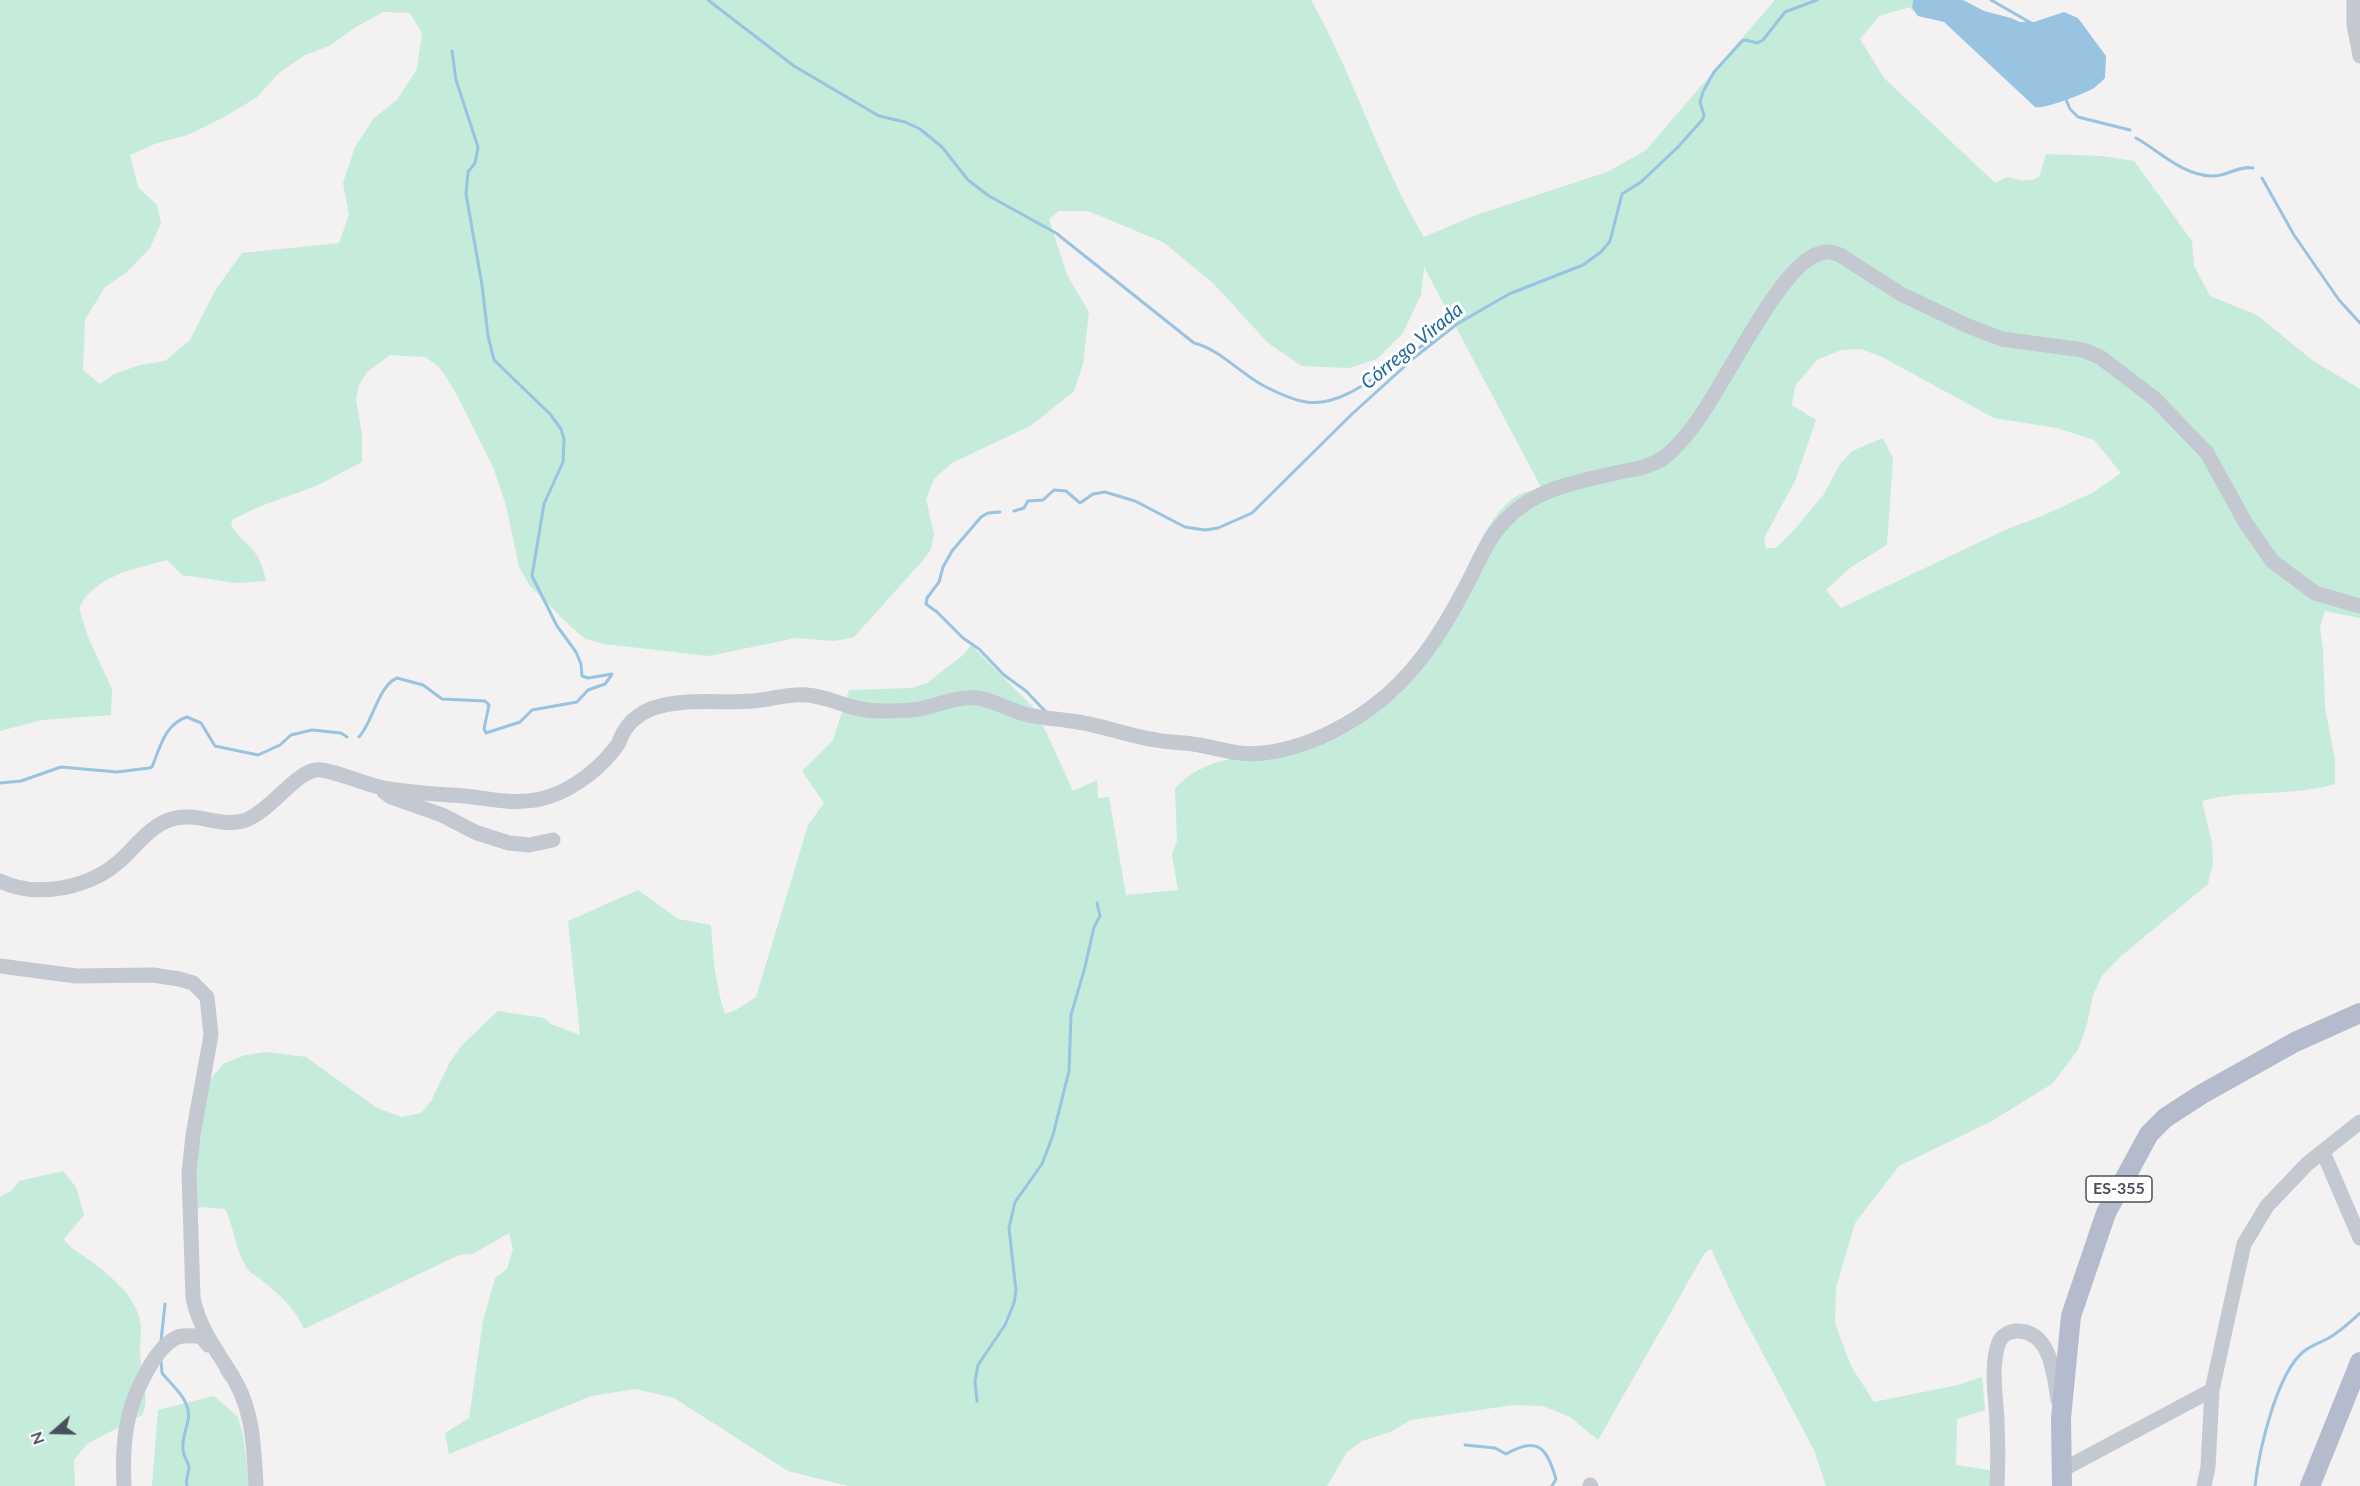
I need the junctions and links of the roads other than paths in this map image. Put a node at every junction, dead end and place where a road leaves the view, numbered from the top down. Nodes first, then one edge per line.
1 (2354, 0) edge
2 (2360, 56) edge
3 (2360, 606) edge
4 (373, 785) junction
5 (553, 840) dead end
6 (0, 881) edge
7 (0, 966) edge
8 (2360, 1013) edge
9 (2360, 1122) edge
10 (2323, 1152) junction
11 (2360, 1238) edge
12 (2360, 1362) edge
13 (233, 1377) junction
14 (2212, 1390) junction
15 (2061, 1418) junction
16 (2062, 1478) edge
17 (124, 1486) edge
18 (256, 1486) edge
19 (1997, 1486) edge
20 (2204, 1486) edge
21 (2310, 1486) edge

1 - 2 street
3 - 4 street
4 - 5 street
4 - 6 street
7 - 13 street
8 - 15 main road, ES-355
9 - 10 street
10 - 11 street
10 - 14 street
12 - 21 main road
13 - 17 street
13 - 18 street
14 - 16 street
14 - 20 street
15 - 16 main road, ES-355
15 - 19 street

